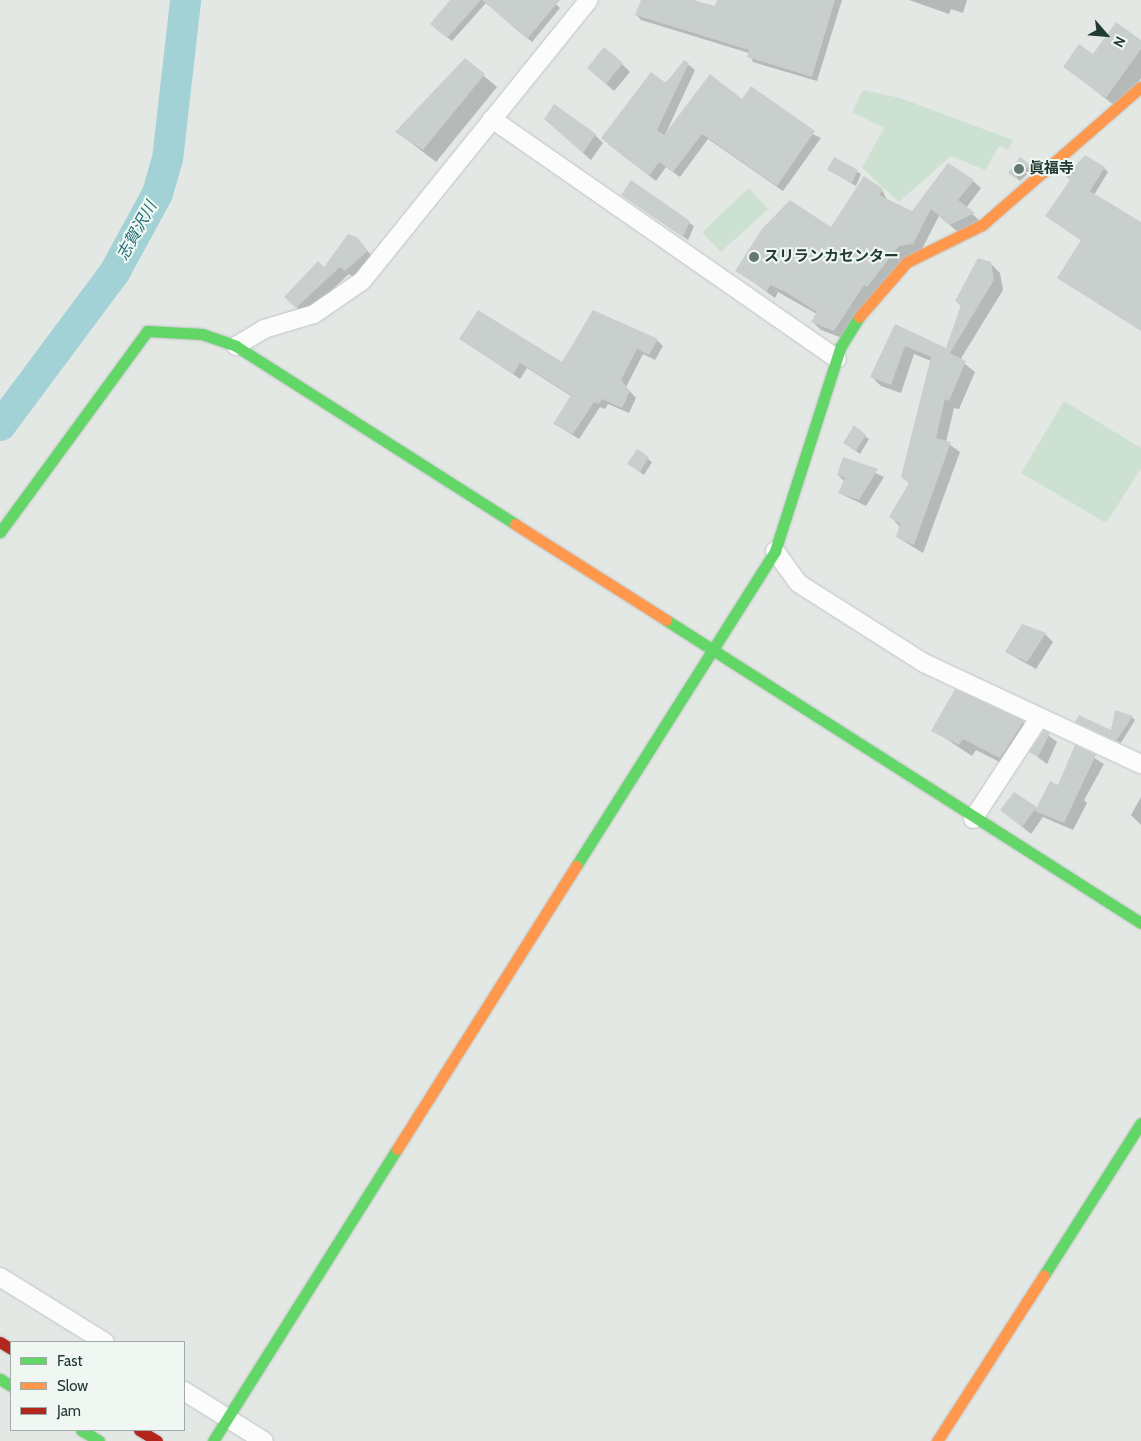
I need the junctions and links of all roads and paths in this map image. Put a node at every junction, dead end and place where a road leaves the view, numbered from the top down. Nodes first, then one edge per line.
1 (589, 0) edge
2 (1141, 87) edge
3 (492, 119) junction
4 (236, 346) junction
5 (837, 359) junction
6 (0, 532) edge
7 (775, 551) junction
8 (711, 650) junction
9 (1039, 718) junction
10 (1141, 764) edge
11 (973, 819) junction
12 (1141, 923) edge
13 (1141, 1123) edge
14 (0, 1277) edge
15 (104, 1341) edge
16 (185, 1392) edge
17 (227, 1418) junction
18 (83, 1431) edge
19 (141, 1431) edge
20 (99, 1441) edge
21 (157, 1441) edge
22 (213, 1441) edge
23 (264, 1441) edge
24 (937, 1441) edge

1 - 3 street
2 - 5 main road
3 - 4 street
3 - 5 street
4 - 6 main road
4 - 8 main road
5 - 7 main road
7 - 8 main road
7 - 9 street
8 - 11 main road
8 - 17 main road
9 - 10 street
9 - 11 street
11 - 12 main road
13 - 24 main road
14 - 15 street
16 - 17 street
17 - 22 main road
17 - 23 street
18 - 20 main road
19 - 21 main road

